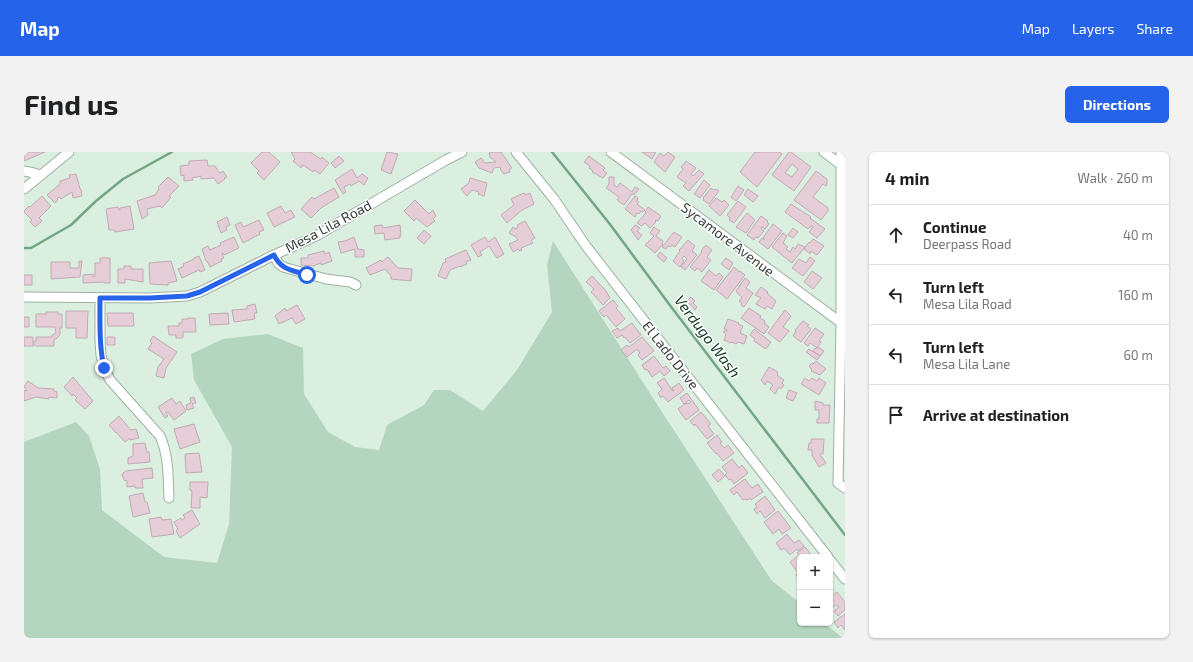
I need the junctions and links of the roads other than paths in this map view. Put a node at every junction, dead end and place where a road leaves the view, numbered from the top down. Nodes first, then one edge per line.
1 (69, 152) edge
2 (462, 152) edge
3 (516, 152) edge
4 (611, 152) edge
5 (824, 152) edge
6 (842, 152) edge
7 (843, 167) edge
8 (24, 171) edge
9 (40, 175) junction
10 (24, 189) edge
11 (274, 255) junction
12 (356, 285) dead end
13 (24, 297) edge
14 (100, 298) junction
15 (843, 325) edge
16 (841, 485) edge
17 (169, 498) dead end
18 (826, 554) edge
19 (833, 564) edge
20 (845, 579) edge

1 - 9 street
2 - 11 street, Mesa Lila Road
3 - 18 street, El Lado Drive
4 - 15 street, Sycamore Avenue
5 - 7 street
6 - 7 street
7 - 15 street
8 - 9 street
9 - 10 street
11 - 12 street
11 - 14 street, Mesa Lila Road
13 - 14 street, Mesa Lila Road
14 - 17 street
15 - 16 street
19 - 20 street

